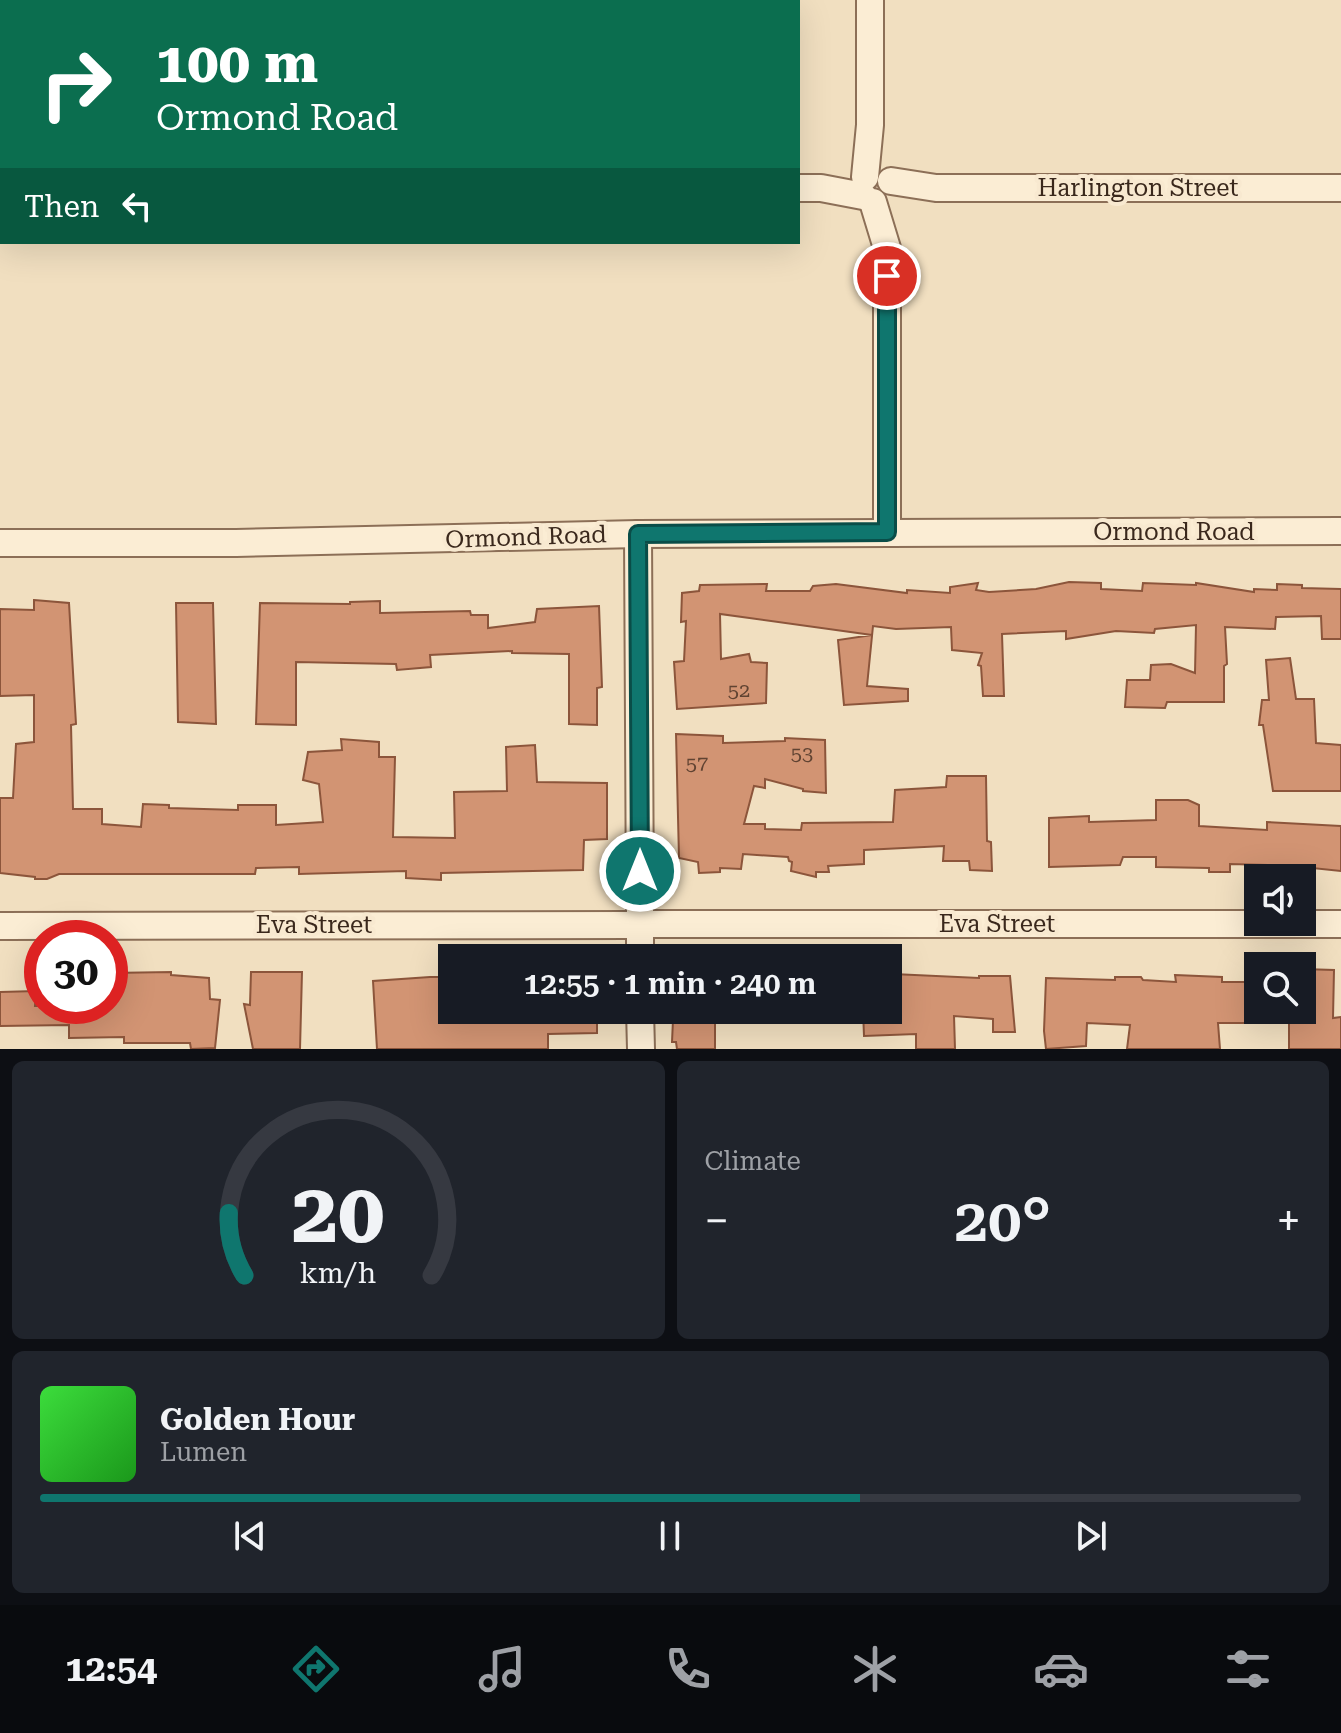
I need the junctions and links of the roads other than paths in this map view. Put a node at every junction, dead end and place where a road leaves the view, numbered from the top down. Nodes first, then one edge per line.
1 (870, 0) edge
2 (809, 188) edge
3 (877, 188) junction
4 (1341, 188) edge
5 (1341, 531) edge
6 (887, 532) junction
7 (638, 534) junction
8 (0, 543) edge
9 (1341, 924) edge
10 (0, 926) edge
11 (640, 931) edge
12 (640, 1024) edge
13 (641, 1049) edge

1 - 3 street
2 - 3 street, Harlington Street
3 - 4 street, Harlington Street
3 - 6 street
5 - 6 street, Ormond Road
6 - 7 street, Ormond Road
7 - 8 street, Ormond Road
7 - 11 street
9 - 11 street, Eva Street
10 - 11 street, Eva Street
12 - 13 street

